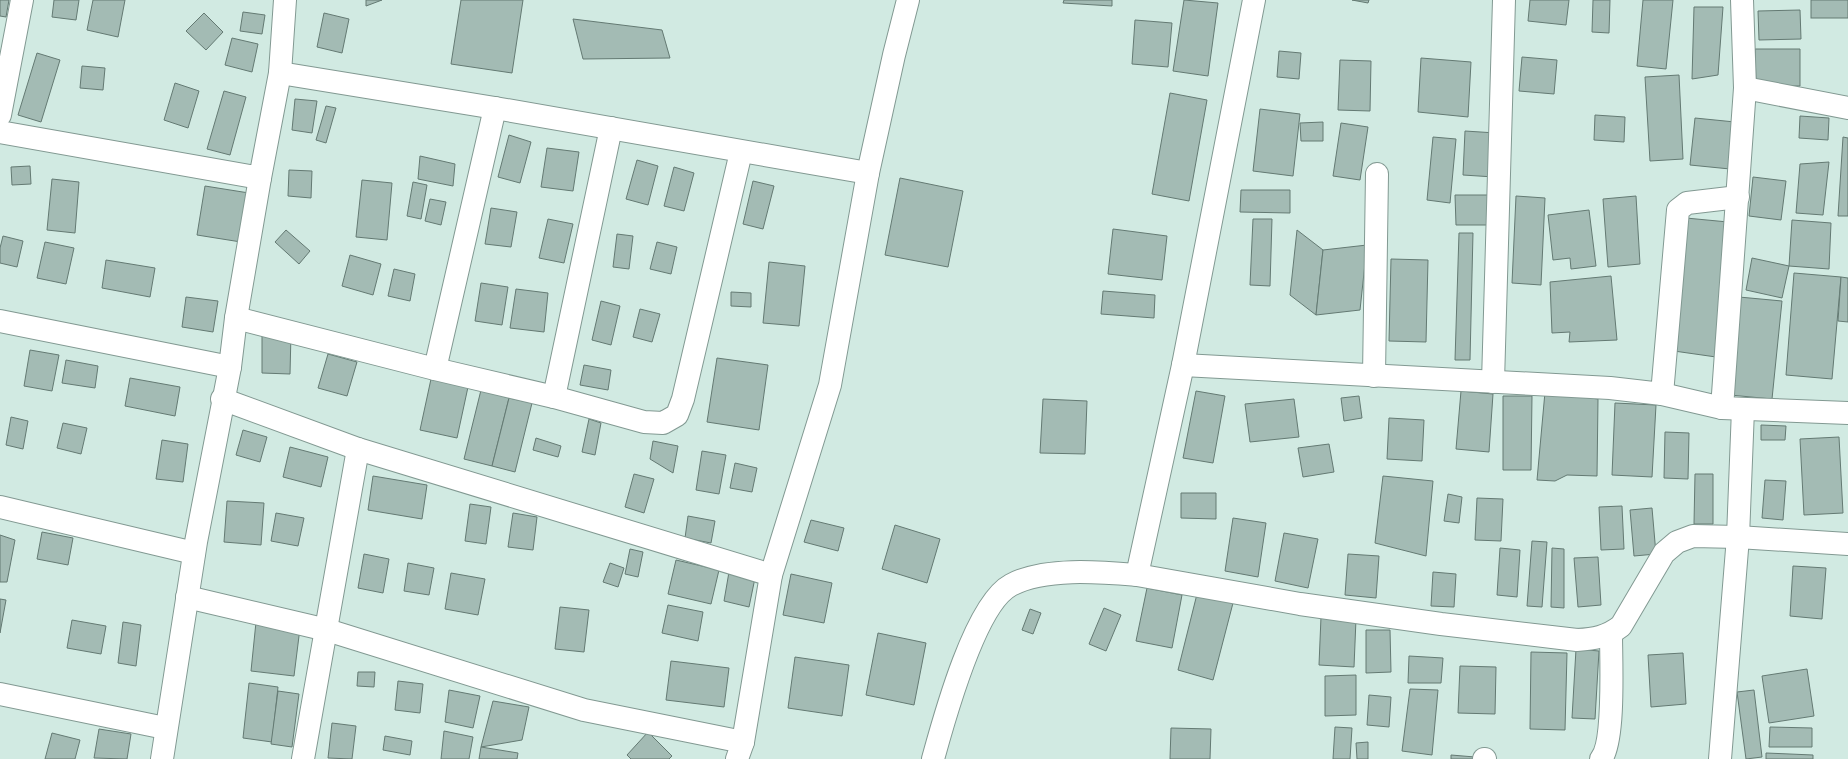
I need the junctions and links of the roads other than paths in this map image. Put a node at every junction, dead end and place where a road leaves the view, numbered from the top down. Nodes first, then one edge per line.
1 (22, 0) edge
2 (285, 0) edge
3 (908, 0) edge
4 (1254, 0) edge
5 (1504, 0) edge
6 (1742, 0) edge
7 (280, 73) junction
8 (1745, 88) junction
9 (496, 108) junction
10 (1848, 108) edge
11 (0, 115) edge
12 (611, 128) junction
13 (0, 132) edge
14 (741, 152) junction
15 (868, 173) junction
16 (1377, 174) dead end
17 (260, 178) junction
18 (1738, 197) junction
19 (236, 318) junction
20 (0, 321) edge
21 (1183, 365) junction
22 (230, 367) junction
23 (435, 369) junction
24 (1374, 376) junction
25 (1493, 382) junction
26 (1662, 394) junction
27 (554, 397) junction
28 (222, 399) junction
29 (1722, 408) junction
30 (1743, 409) junction
31 (1848, 413) edge
32 (358, 449) junction
33 (0, 507) edge
34 (1738, 537) junction
35 (1848, 544) edge
36 (194, 554) junction
37 (771, 575) junction
38 (1137, 575) junction
39 (187, 597) junction
40 (326, 630) junction
41 (1611, 634) junction
42 (0, 694) edge
43 (165, 728) junction
44 (740, 751) edge
45 (162, 759) edge
46 (303, 759) edge
47 (933, 759) edge
48 (1601, 759) edge
49 (1720, 759) edge

1 - 11 street
2 - 7 street
3 - 15 street
4 - 21 street
5 - 25 street
6 - 8 street
7 - 9 street
7 - 17 street
8 - 10 street
8 - 18 street
9 - 12 street
9 - 23 street
12 - 14 street
12 - 27 street
13 - 17 street
14 - 15 street
14 - 27 street
15 - 37 street
16 - 24 street
17 - 19 street
18 - 26 street
18 - 29 street
19 - 22 street
19 - 23 street
20 - 22 street
21 - 24 street
21 - 38 street
22 - 28 street
23 - 27 street
24 - 25 street
25 - 26 street
26 - 29 street
28 - 32 street
28 - 36 street
29 - 30 street
30 - 31 street
30 - 34 street
32 - 37 street
32 - 40 street
33 - 36 street
34 - 35 street
34 - 41 street
34 - 49 street
36 - 39 street
37 - 44 street
38 - 41 street
38 - 47 street
39 - 40 street
39 - 43 street
40 - 44 street
40 - 46 street
41 - 48 street
42 - 43 street
43 - 45 street

